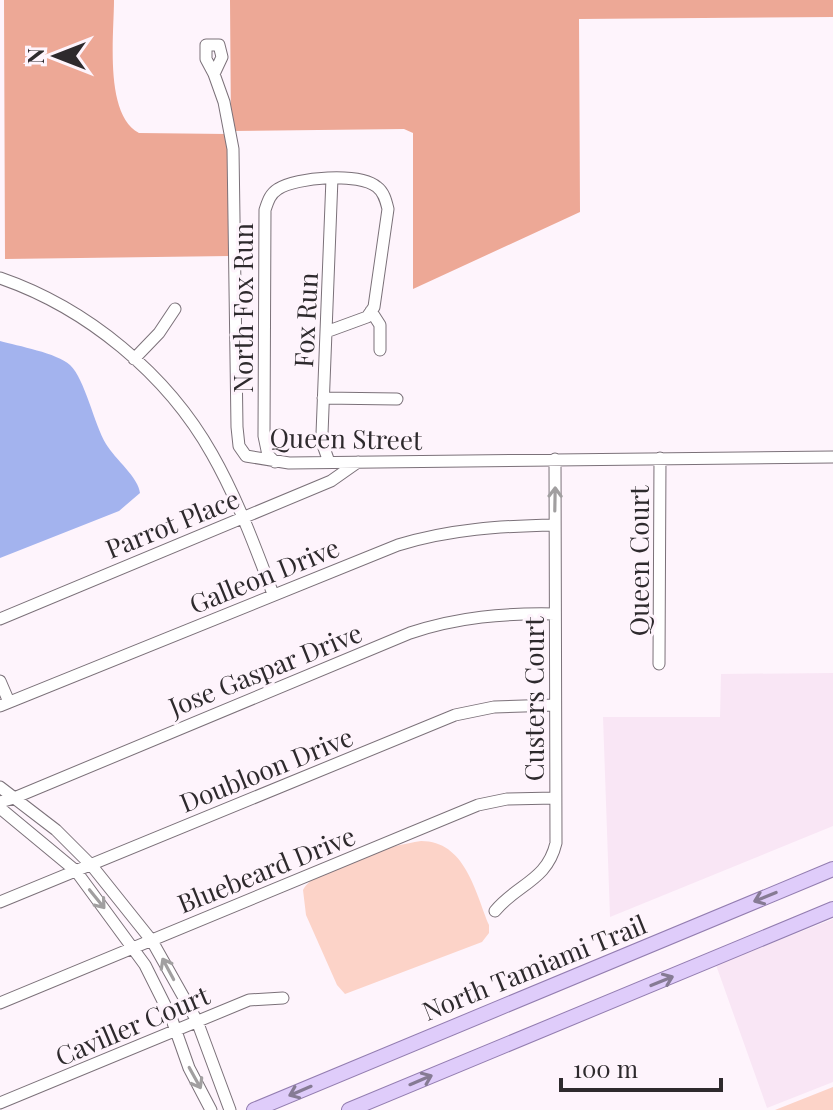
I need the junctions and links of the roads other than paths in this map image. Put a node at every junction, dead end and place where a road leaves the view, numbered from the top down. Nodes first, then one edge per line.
1 (214, 74) dead end
2 (332, 178) junction
3 (0, 278) edge
4 (175, 309) dead end
5 (371, 311) junction
6 (326, 332) junction
7 (380, 350) dead end
8 (134, 359) junction
9 (323, 398) junction
10 (397, 399) dead end
11 (833, 457) edge
12 (660, 458) junction
13 (555, 459) junction
14 (275, 462) junction
15 (329, 462) junction
16 (359, 462) junction
17 (242, 517) junction
18 (555, 525) junction
19 (273, 594) junction
20 (555, 614) junction
21 (0, 619) edge
22 (659, 664) dead end
23 (0, 681) edge
24 (4, 704) edge
25 (555, 705) junction
26 (0, 787) edge
27 (14, 798) junction
28 (555, 798) junction
29 (0, 805) edge
30 (92, 866) junction
31 (833, 869) edge
32 (76, 871) junction
33 (0, 902) edge
34 (833, 909) edge
35 (495, 911) dead end
36 (152, 941) junction
37 (133, 948) junction
38 (283, 998) dead end
39 (0, 1003) edge
40 (197, 1021) junction
41 (176, 1029) junction
42 (0, 1103) edge
43 (211, 1110) edge
44 (230, 1110) edge
45 (254, 1110) edge
46 (349, 1110) edge

1 - 14 street, Queen Street
2 - 5 street
2 - 6 street, Fox Run
2 - 14 street, North Fox Run
3 - 8 street
4 - 8 street
5 - 6 street
5 - 7 street
6 - 9 street, Fox Run
8 - 17 street
9 - 10 street
9 - 15 street, Fox Run
11 - 12 street, Queen Street
12 - 13 street, Queen Street
12 - 22 street, Queen Court
13 - 16 street, Queen Street
18 -> 13 street, Custers Court
14 - 15 street, Queen Street
15 - 16 street, Queen Street
16 - 17 street, Parrot Place
17 - 19 street
17 - 21 street, Parrot Place
18 - 19 street, Galleon Drive
18 - 20 street, Custers Court
19 - 24 street, Galleon Drive
20 - 25 street, Custers Court
20 - 27 street, Jose Gaspar Drive
23 - 24 street
25 - 28 street, Custers Court
25 - 30 street, Doubloon Drive
26 - 27 street
27 - 29 street, Jose Gaspar Drive
27 - 30 street
28 - 35 street, Custers Court
28 - 36 street, Bluebeard Drive
29 - 32 street
30 - 32 street, Doubloon Drive
30 - 36 street
31 -> 45 main road, North Tamiami Trail
32 - 33 street, Doubloon Drive
32 -> 37 street
46 -> 34 main road
36 - 37 street, Bluebeard Drive
40 -> 36 street
37 - 39 street, Bluebeard Drive
37 - 41 street
38 - 40 street, Caviller Court
40 - 41 street, Caviller Court
40 - 44 street
41 - 42 street, Caviller Court
41 -> 43 street

